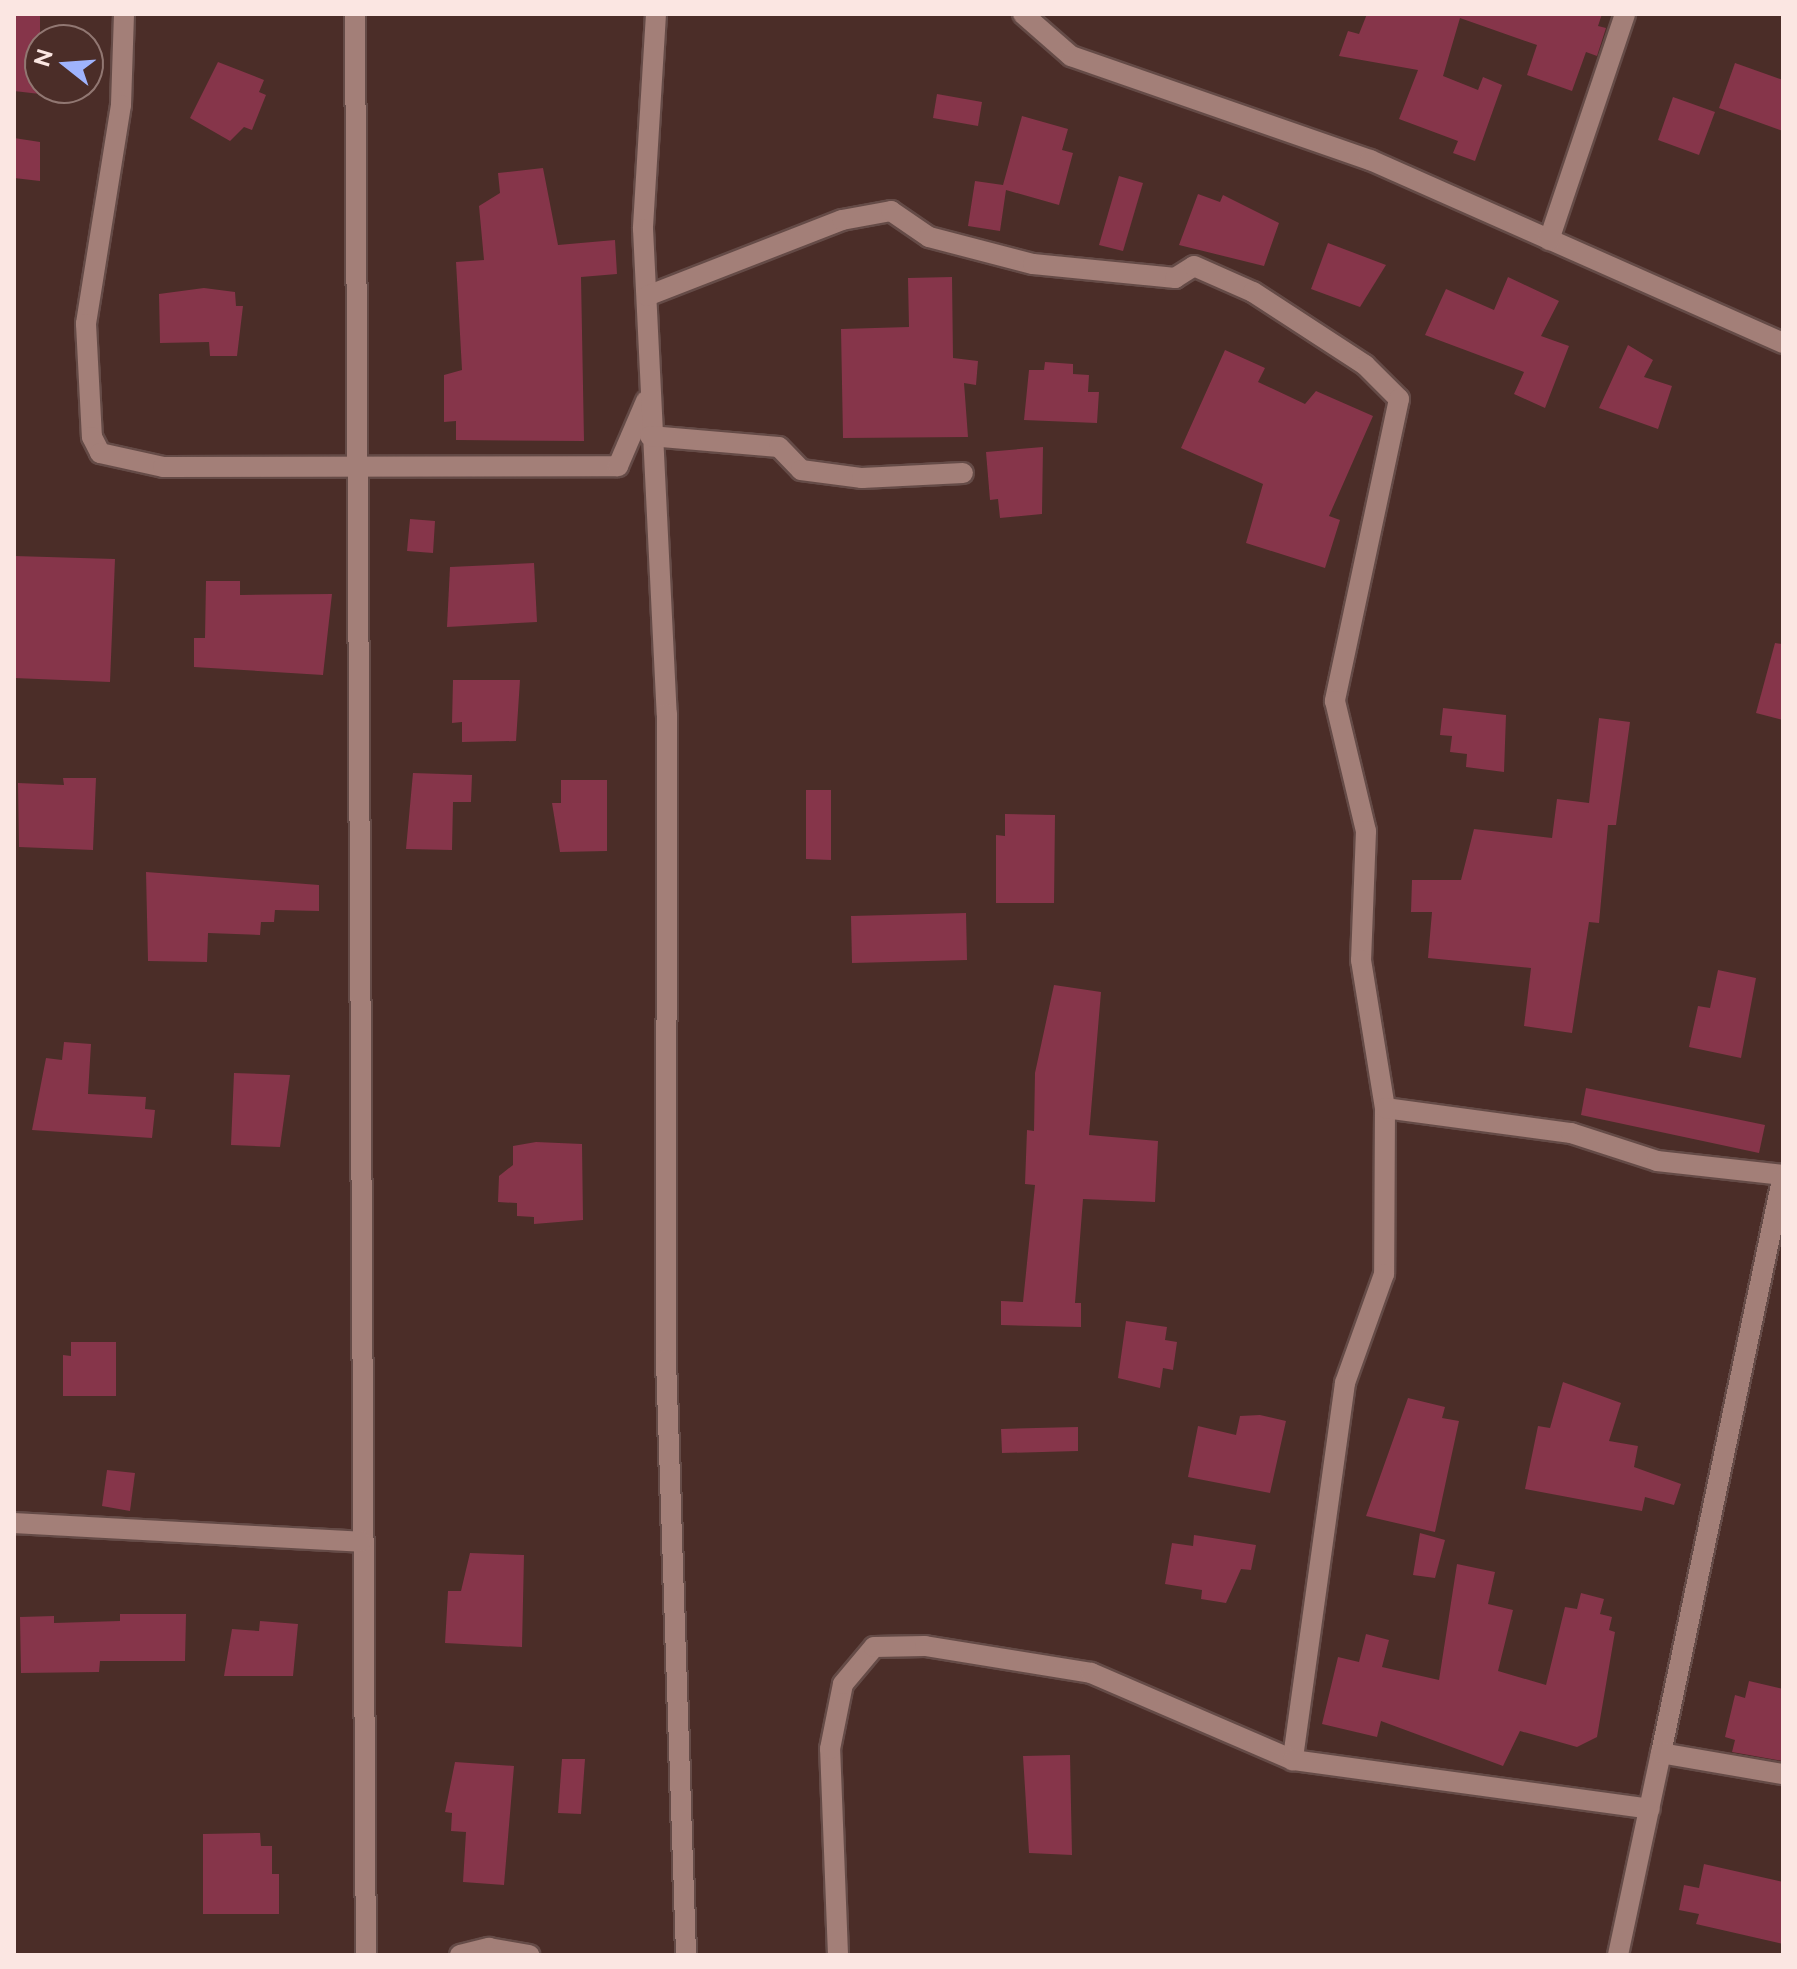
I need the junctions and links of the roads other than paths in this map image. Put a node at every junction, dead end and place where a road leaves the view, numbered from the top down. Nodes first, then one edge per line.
1 (124, 14) edge
2 (355, 14) edge
3 (656, 14) edge
4 (1023, 14) edge
5 (1625, 14) edge
6 (1549, 240) junction
7 (647, 296) junction
8 (1783, 343) edge
9 (649, 395) junction
10 (650, 436) junction
11 (353, 464) junction
12 (963, 473) dead end
13 (1385, 1108) junction
14 (14, 1523) edge
15 (360, 1542) junction
16 (1661, 1753) junction
17 (1293, 1760) junction
18 (1783, 1774) edge
19 (1650, 1809) junction
20 (366, 1955) edge
21 (460, 1955) edge
22 (529, 1955) edge
23 (686, 1955) edge
24 (838, 1955) edge
25 (1618, 1955) edge

1 - 11 street
2 - 11 street
3 - 7 street
4 - 6 street
5 - 6 street
6 - 8 street
7 - 9 street
7 - 13 street
9 - 10 street
9 - 11 street
10 - 12 street
10 - 23 street
11 - 15 street
13 - 16 street
13 - 17 street
14 - 15 street
15 - 20 street
16 - 18 street
16 - 19 street
17 - 19 street
17 - 24 street
19 - 25 street
21 - 22 street

